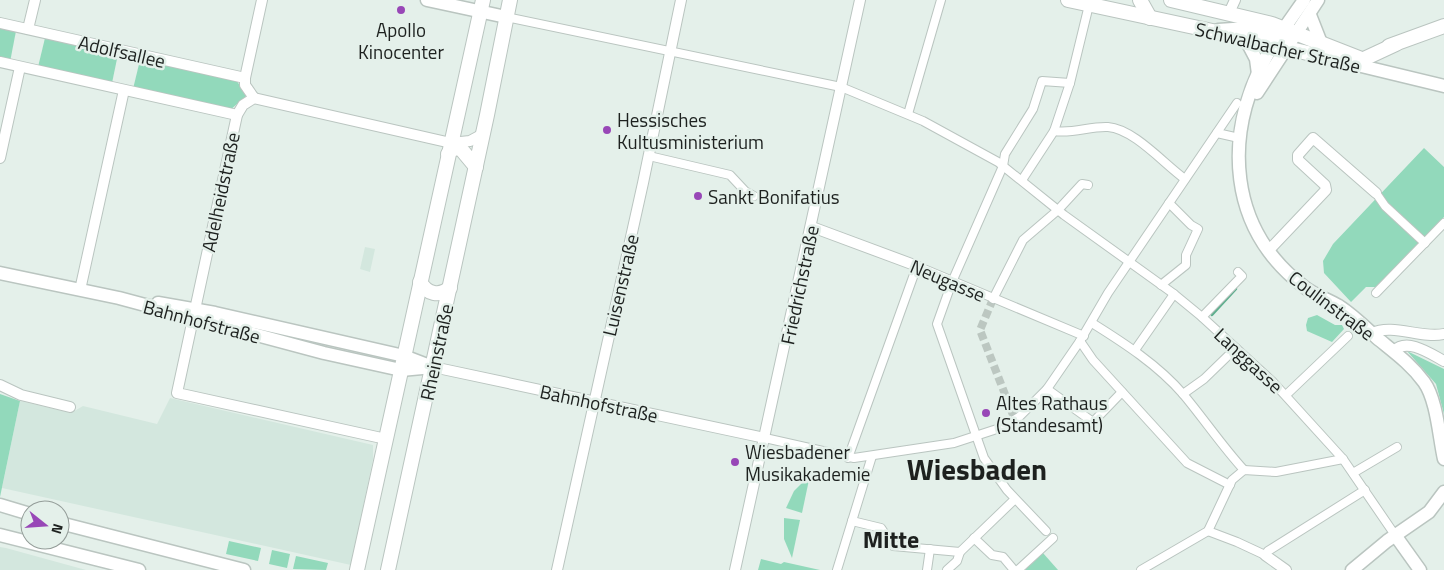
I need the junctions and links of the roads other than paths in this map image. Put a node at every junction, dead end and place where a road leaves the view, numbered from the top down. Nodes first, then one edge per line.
1 (34, 0) edge
2 (262, 0) edge
3 (427, 0) edge
4 (510, 0) edge
5 (681, 0) edge
6 (860, 0) edge
7 (941, 0) edge
8 (1068, 0) edge
9 (1140, 0) edge
10 (1171, 0) edge
11 (1304, 0) edge
12 (1318, 0) edge
13 (1089, 5) junction
14 (482, 6) edge
15 (1232, 6) edge
16 (1310, 14) junction
17 (506, 18) junction
18 (1150, 18) junction
19 (0, 23) edge
20 (1444, 26) edge
21 (28, 30) junction
22 (1213, 31) junction
23 (1245, 38) junction
24 (1284, 38) junction
25 (1321, 43) junction
26 (671, 51) junction
27 (1358, 60) junction
28 (0, 62) edge
29 (20, 67) junction
30 (1258, 74) junction
31 (245, 78) junction
32 (1070, 84) junction
33 (1444, 86) edge
34 (841, 87) junction
35 (124, 90) junction
36 (254, 98) junction
37 (1241, 107) junction
38 (908, 114) junction
39 (236, 115) junction
40 (1054, 131) junction
41 (1216, 133) junction
42 (483, 134) junction
43 (1238, 138) junction
44 (450, 149) junction
45 (649, 156) junction
46 (0, 158) edge
47 (1003, 166) junction
48 (476, 167) junction
49 (1185, 179) junction
50 (1022, 180) junction
51 (1088, 185) dead end
52 (1376, 193) joint
53 (754, 196) dead end
54 (1168, 203) junction
55 (1058, 210) junction
56 (1444, 222) edge
57 (812, 227) junction
58 (1425, 243) junction
59 (1269, 250) junction
60 (1129, 262) junction
61 (917, 266) junction
62 (1238, 272) dead end
63 (0, 273) edge
64 (420, 282) junction
65 (952, 282) junction
66 (1161, 285) junction
67 (450, 288) junction
68 (80, 290) junction
69 (1376, 293) dead end
70 (1174, 294) junction
71 (994, 299) junction
72 (195, 314) junction
73 (1202, 316) junction
74 (1092, 323) junction
75 (1372, 333) junction
76 (1444, 334) edge
77 (1348, 336) dead end
78 (1082, 338) junction
79 (1236, 348) junction
80 (1135, 350) junction
81 (1394, 351) junction
82 (1444, 361) edge
83 (403, 363) junction
84 (433, 367) junction
85 (0, 385) edge
86 (1047, 388) junction
87 (1122, 392) junction
88 (1183, 394) junction
89 (1286, 395) junction
90 (595, 402) junction
91 (70, 407) dead end
92 (976, 433) junction
93 (765, 438) junction
94 (386, 439) junction
95 (1397, 447) dead end
96 (872, 456) junction
97 (848, 458) junction
98 (1343, 459) junction
99 (1444, 459) edge
100 (1244, 470) junction
101 (1353, 473) junction
102 (1230, 485) junction
103 (1365, 490) junction
104 (1444, 492) edge
105 (1015, 498) junction
106 (0, 505) edge
107 (20, 511) edge
108 (852, 521) junction
109 (70, 526) edge
110 (1046, 531) dead end
111 (1208, 531) junction
112 (1396, 535) junction
113 (0, 536) edge
114 (974, 538) junction
115 (1053, 538) dead end
116 (930, 549) junction
117 (960, 552) junction
118 (1265, 555) junction
119 (212, 566) edge
120 (139, 570) edge
121 (244, 570) edge
122 (357, 570) edge
123 (388, 570) edge
124 (558, 570) edge
125 (735, 570) edge
126 (837, 570) edge
127 (927, 570) edge
128 (947, 570) edge
129 (1014, 570) edge
130 (1018, 570) edge
131 (1141, 570) edge
132 (1286, 570) edge
133 (1352, 570) edge
134 (1420, 570) edge

1 - 21 street
2 - 31 street
3 - 14 street
4 - 17 main road, Rheinstraße
5 - 26 street, Luisenstraße
6 - 34 street, Friedrichstraße
7 - 38 street
8 - 13 main road, Schwalbacher Straße
9 - 18 main road
10 - 15 main road, Schwalbacher Straße
11 - 24 street
12 - 16 street
13 - 18 main road, Schwalbacher Straße
13 - 32 street
14 - 17 street
14 - 44 main road, Rheinstraße
15 - 24 main road, Schwalbacher Straße
16 - 24 street
16 - 25 street
17 - 26 street, Langgasse
17 - 42 main road, Rheinstraße
18 - 22 main road, Schwalbacher Straße
19 - 21 street, Adolfsallee
20 - 27 main road
21 - 31 street, Adolfsallee
22 - 23 main road, Schwalbacher Straße
22 - 24 street
23 - 24 main road, Schwalbacher Straße
23 - 30 street
24 - 25 main road, Schwalbacher Straße
24 - 27 main road, Schwalbacher Straße
24 - 30 street, Coulinstraße
24 - 37 street, Coulinstraße
25 - 27 main road, Schwalbacher Straße
26 - 34 street, Langgasse
26 - 45 street, Luisenstraße
27 - 33 street, Schwalbacher Straße
28 - 29 street, Adolfsallee
29 - 35 street, Adolfsallee
29 - 46 street
30 - 37 street, Coulinstraße
31 - 36 street
32 - 40 street
32 - 47 street
34 - 38 street, Langgasse
34 - 57 street, Friedrichstraße
35 - 39 street, Adolfsallee
35 - 68 street
36 - 39 street, Adelheidstraße
36 - 44 street
37 - 41 street
37 - 43 street, Coulinstraße
38 - 47 street, Langgasse
39 - 72 street, Adelheidstraße
40 - 49 street
40 - 50 street
41 - 43 street
41 - 49 street
42 - 44 street
42 - 48 main road, Rheinstraße
43 - 59 street, Coulinstraße
44 - 48 main road
44 - 64 main road, Rheinstraße
45 - 53 street
45 - 90 street, Luisenstraße
47 - 50 street, Langgasse
47 - 65 street
48 - 67 main road, Rheinstraße
49 - 54 street
50 - 55 street, Langgasse
51 - 55 street
52 - 58 street
52 - 59 street
54 - 60 street
54 - 66 street
55 - 60 street, Langgasse
55 - 71 street
56 - 58 street
57 - 61 street, Neugasse
57 - 93 street, Friedrichstraße
58 - 69 street
59 - 75 street, Coulinstraße
60 - 66 street, Langgasse
60 - 74 street
61 - 65 street, Neugasse
61 - 97 street
62 - 73 street
63 - 68 street, Bahnhofstraße
64 - 67 main road
64 - 83 main road, Rheinstraße
65 - 71 street, Neugasse
65 - 92 street
66 - 70 street, Langgasse
67 - 84 main road, Rheinstraße
68 - 72 street, Bahnhofstraße
70 - 73 street, Langgasse
70 - 80 street
71 - 78 street, Neugasse
72 - 83 street, Bahnhofstraße
72 - 94 street, Adelheidstraße
73 - 79 street, Langgasse
74 - 78 street
74 - 80 street
75 - 76 street
75 - 81 street, Coulinstraße
77 - 89 street
78 - 86 street
78 - 87 street
79 - 88 street
79 - 89 street, Langgasse
80 - 88 street
81 - 82 street
81 - 99 street, Coulinstraße
83 - 84 street, Bahnhofstraße
83 - 94 main road, Rheinstraße
84 - 90 street, Bahnhofstraße
84 - 123 main road, Rheinstraße
85 - 91 street
86 - 87 street
86 - 92 street
87 - 102 street
88 - 100 street
89 - 98 street, Langgasse
90 - 93 street, Bahnhofstraße
90 - 124 street, Luisenstraße
92 - 96 street
92 - 105 street
93 - 97 street
93 - 125 street, Friedrichstraße
94 - 122 main road, Rheinstraße
95 - 101 street
96 - 97 street
96 - 108 street
98 - 100 street
98 - 101 street, Langgasse
100 - 102 street
101 - 103 street, Langgasse
102 - 111 street
103 - 112 street, Langgasse
103 - 118 street
104 - 112 street
105 - 110 street
105 - 114 street
106 - 107 street
108 - 116 street
108 - 126 street
109 - 119 street
111 - 118 street
111 - 131 street
112 - 133 street
112 - 134 street, Langgasse
113 - 120 street
114 - 117 street
114 - 129 street
115 - 130 street
116 - 117 street
116 - 127 street
117 - 128 street
118 - 132 street
119 - 121 street

